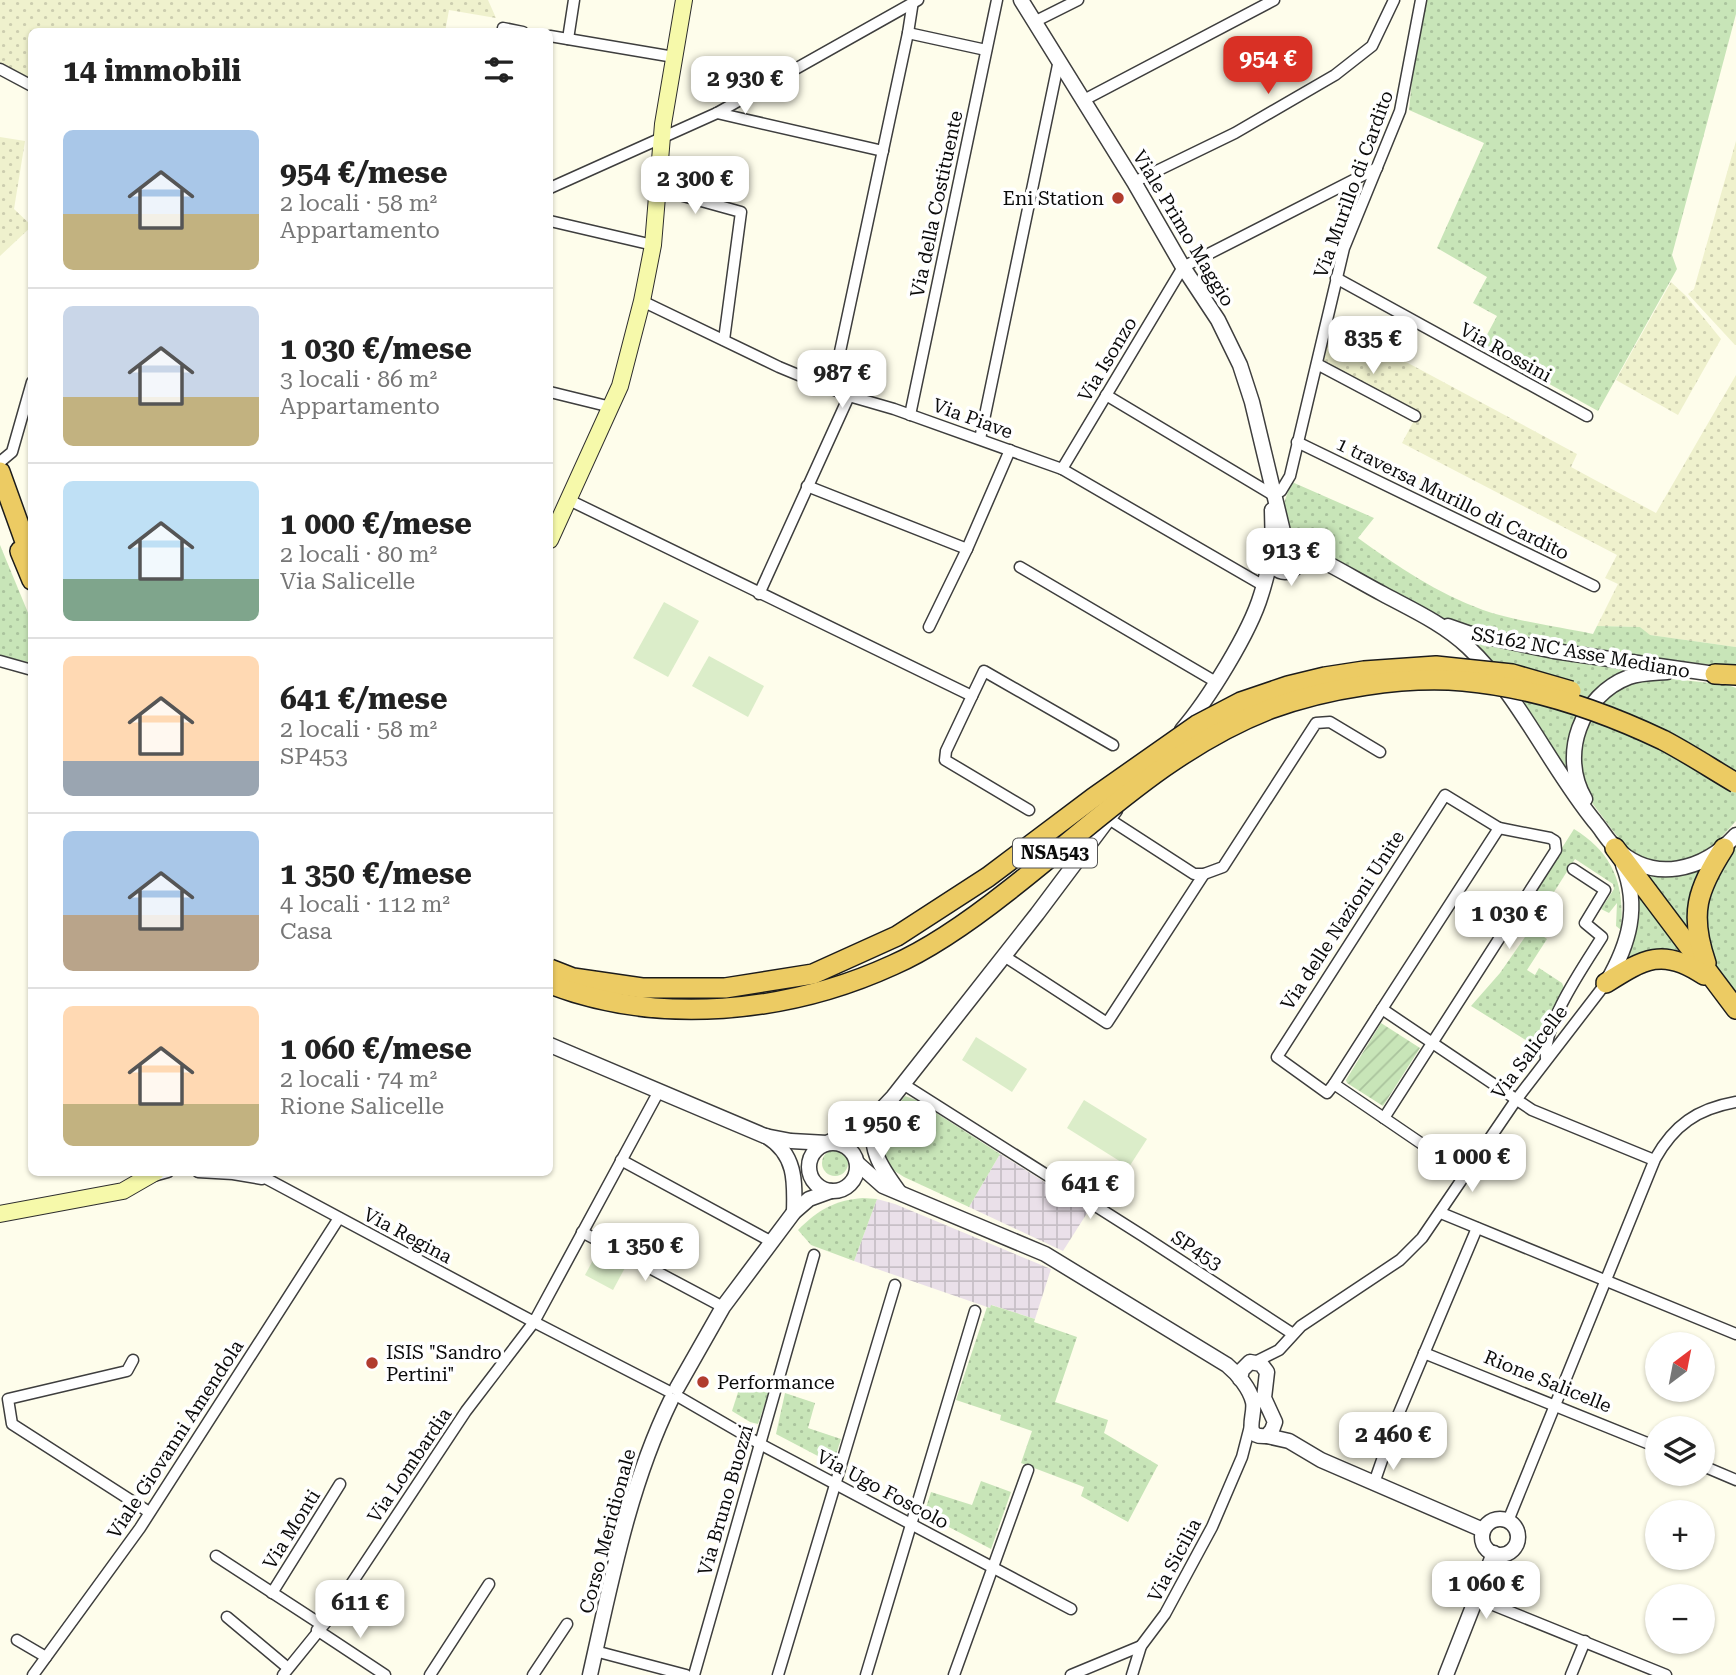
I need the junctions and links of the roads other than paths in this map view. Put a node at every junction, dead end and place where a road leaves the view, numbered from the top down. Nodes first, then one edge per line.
1 (574, 0) edge
2 (684, 0) edge
3 (997, 0) edge
4 (1021, 0) edge
5 (1078, 0) edge
6 (1274, 0) edge
7 (1395, 0) edge
8 (1421, 0) edge
9 (915, 1) edge
10 (1034, 22) junction
11 (908, 33) junction
12 (553, 36) edge
13 (568, 39) junction
14 (986, 50) junction
15 (674, 57) junction
16 (1059, 60) junction
17 (0, 69) edge
18 (28, 84) edge
19 (1082, 101) junction
20 (717, 113) junction
21 (662, 139) junction
22 (883, 151) junction
23 (1377, 168) junction
24 (1134, 182) junction
25 (553, 187) edge
26 (658, 189) junction
27 (553, 222) edge
28 (653, 245) junction
29 (1183, 267) junction
30 (1336, 278) junction
31 (642, 301) junction
32 (724, 340) junction
33 (1317, 364) junction
34 (832, 388) junction
35 (553, 393) edge
36 (1106, 395) junction
37 (28, 396) edge
38 (849, 396) junction
39 (611, 407) junction
40 (910, 415) junction
41 (1415, 416) dead end
42 (1587, 416) dead end
43 (980, 439) junction
44 (1297, 442) junction
45 (1010, 450) junction
46 (0, 462) edge
47 (1062, 469) junction
48 (0, 472) edge
49 (807, 486) junction
50 (1273, 495) junction
51 (0, 501) edge
52 (559, 507) edge
53 (553, 529) edge
54 (1290, 545) junction
55 (967, 549) junction
56 (28, 550) edge
57 (1272, 554) junction
58 (1020, 567) dead end
59 (1293, 568) junction
60 (28, 570) edge
61 (1352, 577) junction
62 (1264, 586) junction
63 (1594, 586) dead end
64 (759, 594) junction
65 (1427, 618) junction
66 (929, 627) dead end
67 (0, 661) edge
68 (28, 669) edge
69 (1686, 671) junction
70 (1715, 674) junction
71 (1736, 675) edge
72 (1216, 682) junction
73 (1736, 682) edge
74 (972, 696) junction
75 (1113, 745) dead end
76 (1380, 752) dead end
77 (1736, 769) edge
78 (1736, 783) edge
79 (1029, 810) dead end
80 (1109, 819) junction
81 (1598, 824) junction
82 (1499, 828) junction
83 (1730, 841) edge
84 (1615, 848) junction
85 (1573, 869) dead end
86 (1204, 874) junction
87 (1004, 956) junction
88 (553, 970) edge
89 (1713, 981) junction
90 (1606, 983) junction
91 (553, 985) edge
92 (1382, 1009) junction
93 (1736, 1009) edge
94 (1432, 1041) junction
95 (553, 1046) edge
96 (1546, 1059) junction
97 (902, 1084) junction
98 (1334, 1084) junction
99 (659, 1091) junction
100 (1516, 1100) junction
101 (1736, 1102) edge
102 (877, 1114) junction
103 (1384, 1118) junction
104 (770, 1136) junction
105 (827, 1143) junction
106 (621, 1160) junction
107 (1654, 1160) junction
108 (857, 1163) junction
109 (809, 1164) junction
110 (1466, 1174) junction
111 (151, 1176) edge
112 (246, 1176) edge
113 (260, 1176) edge
114 (265, 1179) junction
115 (848, 1186) junction
116 (883, 1186) junction
117 (831, 1191) junction
118 (900, 1193) junction
119 (794, 1212) junction
120 (1441, 1213) junction
121 (0, 1214) edge
122 (339, 1218) junction
123 (1477, 1228) junction
124 (582, 1232) junction
125 (772, 1242) junction
126 (814, 1255) dead end
127 (1604, 1280) junction
128 (895, 1285) dead end
129 (723, 1307) junction
130 (975, 1311) dead end
131 (534, 1322) junction
132 (1293, 1334) junction
133 (1736, 1334) edge
134 (1279, 1350) junction
135 (1424, 1353) junction
136 (1218, 1359) junction
137 (133, 1360) dead end
138 (1251, 1362) junction
139 (1268, 1376) junction
140 (1240, 1379) junction
141 (674, 1394) junction
142 (1554, 1404) junction
143 (1274, 1418) junction
144 (1250, 1426) junction
145 (1265, 1436) junction
146 (1289, 1441) junction
147 (1645, 1442) edge
148 (760, 1444) junction
149 (1242, 1457) junction
150 (1028, 1470) dead end
151 (1715, 1471) edge
152 (1736, 1480) edge
153 (836, 1483) junction
154 (1374, 1483) junction
155 (340, 1484) dead end
156 (149, 1512) junction
157 (1508, 1521) junction
158 (912, 1524) junction
159 (1483, 1530) junction
160 (1494, 1553) junction
161 (216, 1556) dead end
162 (992, 1566) junction
163 (489, 1584) dead end
164 (272, 1593) junction
165 (1476, 1598) junction
166 (1071, 1609) dead end
167 (227, 1617) dead end
168 (567, 1624) dead end
169 (320, 1628) junction
170 (17, 1640) dead end
171 (1585, 1641) junction
172 (1141, 1646) junction
173 (595, 1651) junction
174 (46, 1657) junction
175 (286, 1672) edge
176 (33, 1675) edge
177 (385, 1675) edge
178 (430, 1675) edge
179 (533, 1675) edge
180 (590, 1675) edge
181 (686, 1675) edge
182 (694, 1675) edge
183 (778, 1675) edge
184 (866, 1675) edge
185 (954, 1675) edge
186 (1071, 1675) edge
187 (1132, 1675) edge
188 (1446, 1675) edge
189 (1571, 1675) edge
190 (1666, 1675) edge

1 - 13 street
2 - 15 main road
3 - 14 street, Via della Costituente
4 - 10 street, Viale Primo Maggio
5 - 10 street
6 - 19 street
7 - 24 street
8 - 23 street, Via Murillo di Cardito
9 - 11 street
9 - 20 street
10 - 16 street, Viale Primo Maggio
11 - 14 street
11 - 22 street
12 - 13 street
13 - 15 street
14 - 40 street, Via della Costituente
15 - 21 main road
16 - 19 street, Viale Primo Maggio
16 - 43 street
17 - 18 street
19 - 24 street, Viale Primo Maggio
20 - 21 street
20 - 22 street
21 - 25 street
21 - 26 main road
22 - 34 street
23 - 29 street
23 - 30 street, Via Murillo di Cardito
24 - 29 street, Viale Primo Maggio
26 - 28 main road
26 - 32 street
27 - 28 street
28 - 31 main road
29 - 36 street, Via Isonzo
29 - 50 street, Viale Primo Maggio
30 - 33 street, Via Murillo di Cardito
30 - 42 street, Via Rossini
31 - 32 street, Via Piave
31 - 39 main road
32 - 34 street, Via Piave
33 - 41 street
33 - 44 street, Via Murillo di Cardito
34 - 38 street, Via Piave
35 - 39 street
36 - 47 street, Via Isonzo
36 - 50 street
37 - 46 street
38 - 40 street, Via Piave
38 - 49 street
39 - 52 main road
40 - 43 street, Via Piave
43 - 45 street, Via Piave
44 - 50 street, Via Murillo di Cardito
44 - 63 street, 1 traversa Murillo di Cardito
45 - 47 street, Via Piave
45 - 55 street
47 - 62 street, Via Piave
48 - 56 highway
49 - 55 street
49 - 64 street
50 - 54 street, Viale Primo Maggio
50 - 57 street, Viale Primo Maggio
51 - 60 highway
52 - 53 main road
52 - 64 street
54 - 57 street
54 - 59 street
54 - 61 street, SS162 NC Asse Mediano
55 - 66 street
57 - 59 street
57 - 62 street
58 - 72 street
59 - 61 street, SS162 NC Asse Mediano
59 - 62 street
61 - 65 street, SS162 NC Asse Mediano
62 - 72 street
64 - 74 street
65 - 69 street, SS162 NC Asse Mediano
65 - 81 street, SS162 NC Asse Mediano
67 - 68 street
69 - 70 street, SS162 NC Asse Mediano
69 - 81 street
70 - 71 highway
70 - 73 street, SS162 NC Asse Mediano
72 - 80 street
74 - 75 street
74 - 79 street
76 - 86 street
77 - 88 highway, SS162 NC Asse Mediano / NSA543, bridge
78 - 91 highway, NSA543, bridge
80 - 86 street
80 - 87 street
81 - 84 street, SS162 NC Asse Mediano
82 - 92 street
82 - 94 street, Via delle Nazioni Unite
82 - 98 street, Via delle Nazioni Unite
83 - 84 street, SS162 NC Asse Mediano
83 - 89 highway
84 - 89 highway
84 - 90 street
85 - 96 street
86 - 87 street
87 - 97 street
89 - 90 highway
89 - 93 highway
90 - 96 street, Via Salicelle
92 - 94 street
92 - 98 street
94 - 100 street
94 - 103 street, Via delle Nazioni Unite
95 - 99 street
96 - 100 street, Via Salicelle
97 - 102 street
97 - 132 street, SP453
98 - 103 street, Via delle Nazioni Unite
99 - 104 street
99 - 106 street, Via Lombardia
100 - 107 street
100 - 110 street, Via Salicelle
101 - 107 street
102 - 105 street
102 - 118 street
103 - 110 street, Via delle Nazioni Unite
104 - 105 street
104 - 109 street
104 - 119 street
105 - 108 street
105 - 109 street
106 - 124 street, Via Lombardia
106 - 125 street
107 - 127 street
108 - 115 street
108 - 116 street
109 - 117 street
110 - 120 street, Via Salicelle
111 - 121 main road
112 - 114 street, Via Regina
113 - 114 street, Via Regina
114 - 122 street, Via Regina
115 - 116 street
115 - 117 street
116 - 118 street
117 - 119 street
118 - 136 street
119 - 125 street, Corso Meridionale
120 - 123 street
120 - 132 street, Via Salicelle
122 - 131 street, Via Regina
122 - 156 street, Viale Giovanni Amendola
123 - 127 street
123 - 135 street
124 - 129 street
124 - 131 street, Via Lombardia
125 - 129 street, Corso Meridionale
126 - 148 street, Via Bruno Buozzi
127 - 133 street
127 - 142 street
128 - 153 street
129 - 141 street, Corso Meridionale
130 - 158 street
131 - 141 street
131 - 169 street, Via Lombardia
132 - 134 street, Via Salicelle
134 - 138 street, Via Salicelle
134 - 139 street, Via Salicelle
135 - 142 street, Rione Salicelle
135 - 154 street
136 - 138 street
136 - 140 street
137 - 156 street
138 - 139 street
138 - 140 street
139 - 143 street, Via Salicelle
140 - 144 street
141 - 148 street, Via Ugo Foscolo
141 - 173 street, Corso Meridionale
142 - 147 street, Rione Salicelle
142 - 157 street
143 - 145 street
143 - 146 street
144 - 145 street
144 - 149 street, Via Sicilia
145 - 146 street
145 - 149 street, Via Sicilia
146 - 154 street
148 - 153 street, Via Ugo Foscolo
148 - 182 street, Via Bruno Buozzi
149 - 172 street, Via Sicilia
150 - 162 street
151 - 152 street
153 - 158 street, Via Ugo Foscolo
153 - 183 street
154 - 159 street
155 - 164 street, Via Monti
156 - 174 street, Viale Giovanni Amendola
157 - 159 street
157 - 160 street
158 - 162 street, Via Ugo Foscolo
158 - 184 street
159 - 160 street
160 - 165 street
161 - 164 street, Via Monti
162 - 166 street, Via Ugo Foscolo
162 - 185 street
163 - 178 street
164 - 169 street, Via Monti
165 - 171 street
165 - 188 street
167 - 175 street, Via Lombardia
168 - 179 street
169 - 175 street, Via Lombardia
169 - 177 street
170 - 174 street
171 - 189 street
171 - 190 street
172 - 186 street
172 - 187 street, Via Sicilia
173 - 180 street, Corso Meridionale
173 - 181 street
174 - 176 street, Viale Giovanni Amendola

